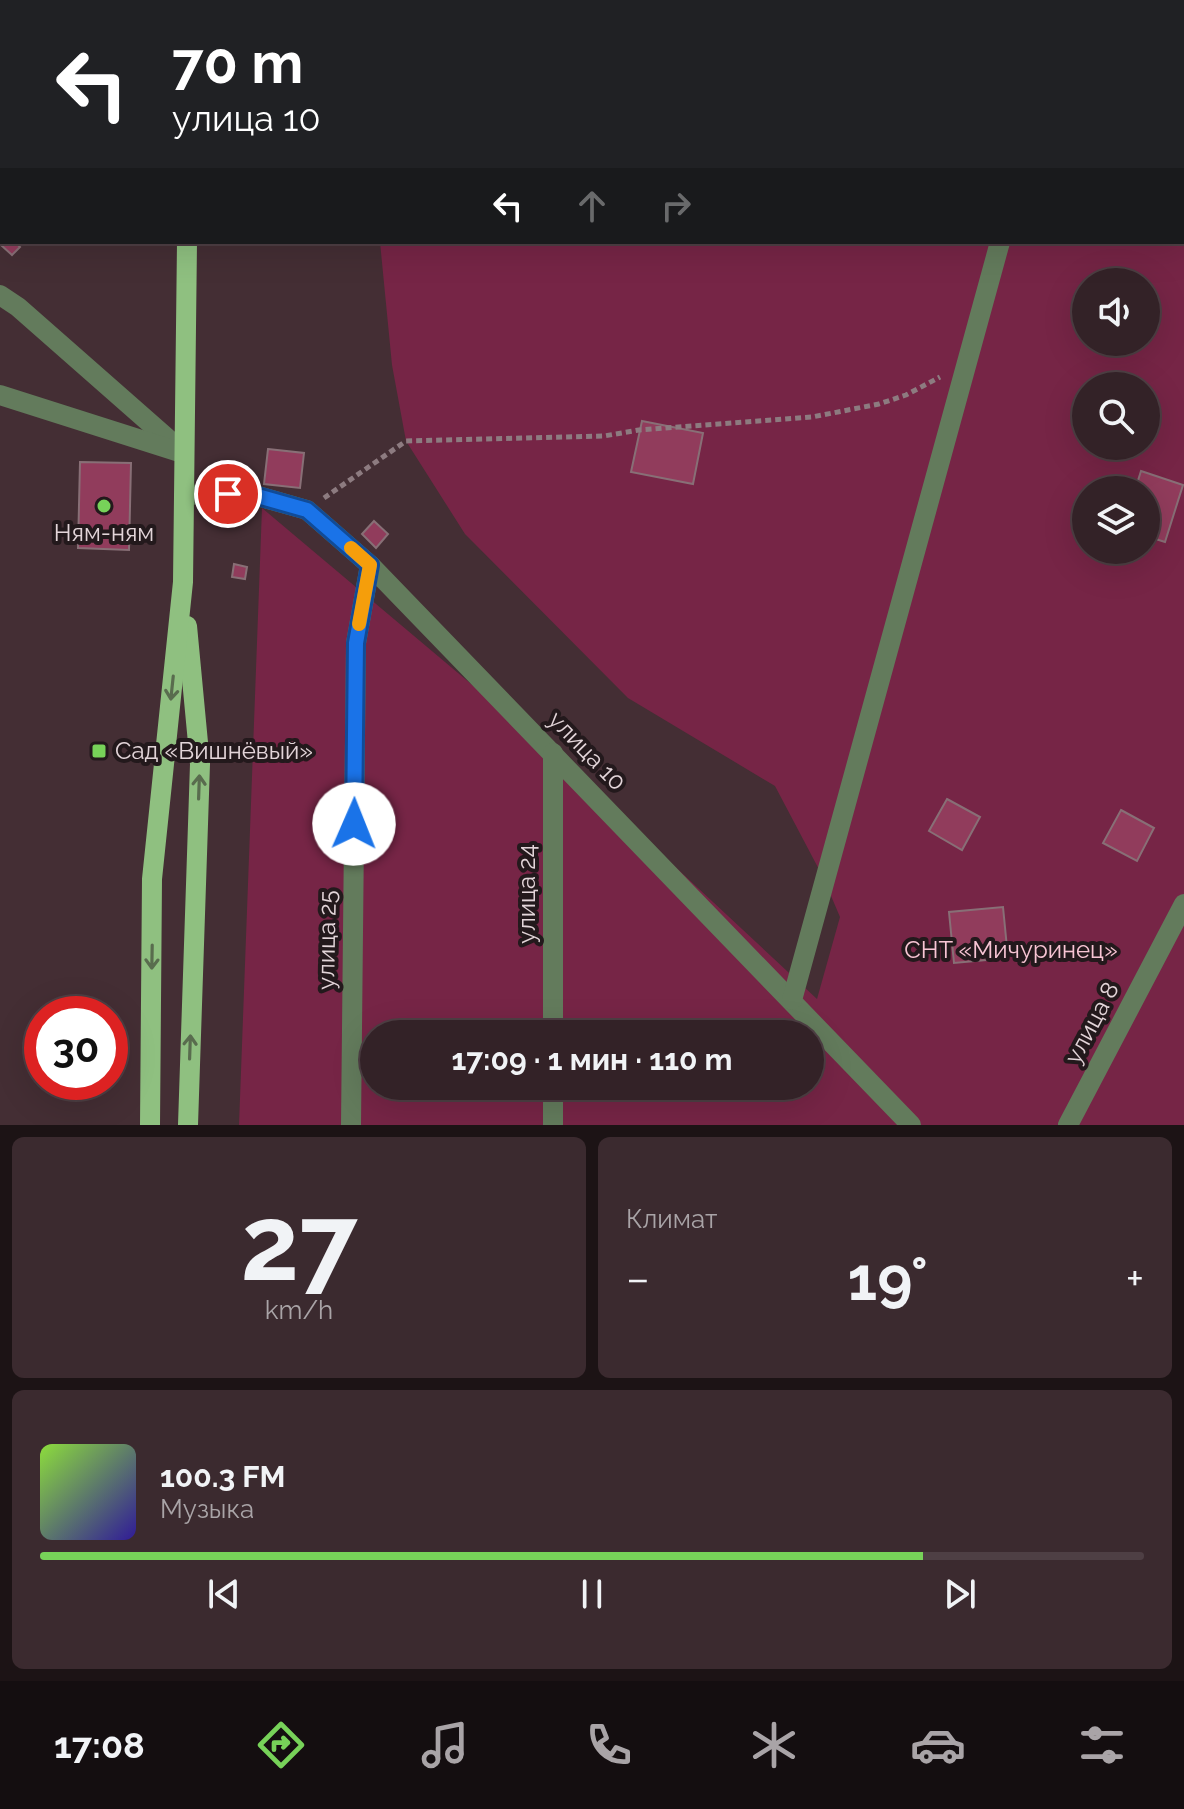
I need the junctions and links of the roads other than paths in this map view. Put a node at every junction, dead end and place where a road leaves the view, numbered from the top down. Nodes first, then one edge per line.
1 (187, 244) edge
2 (999, 244) edge
3 (0, 280) edge
4 (0, 295) edge
5 (18, 307) junction
6 (0, 395) edge
7 (184, 453) junction
8 (184, 495) junction
9 (370, 565) junction
10 (183, 582) junction
11 (553, 753) junction
12 (1184, 904) edge
13 (792, 1000) junction
14 (553, 1020) edge
15 (553, 1100) edge
16 (150, 1125) edge
17 (188, 1125) edge
18 (351, 1125) edge
19 (553, 1125) edge
20 (911, 1125) edge
21 (1068, 1125) edge

1 - 7 main road
2 - 13 street
3 - 5 street
4 - 5 street
5 - 7 street
6 - 7 street
7 - 8 main road
8 - 9 street, улица 10
8 - 10 main road
9 - 11 street, улица 10
9 - 18 street, улица 25
10 -> 16 main road
17 -> 10 main road
11 - 13 street, улица 10
11 - 14 street, улица 24
12 - 21 street, улица 8
13 - 20 street, улица 10
15 - 19 street

